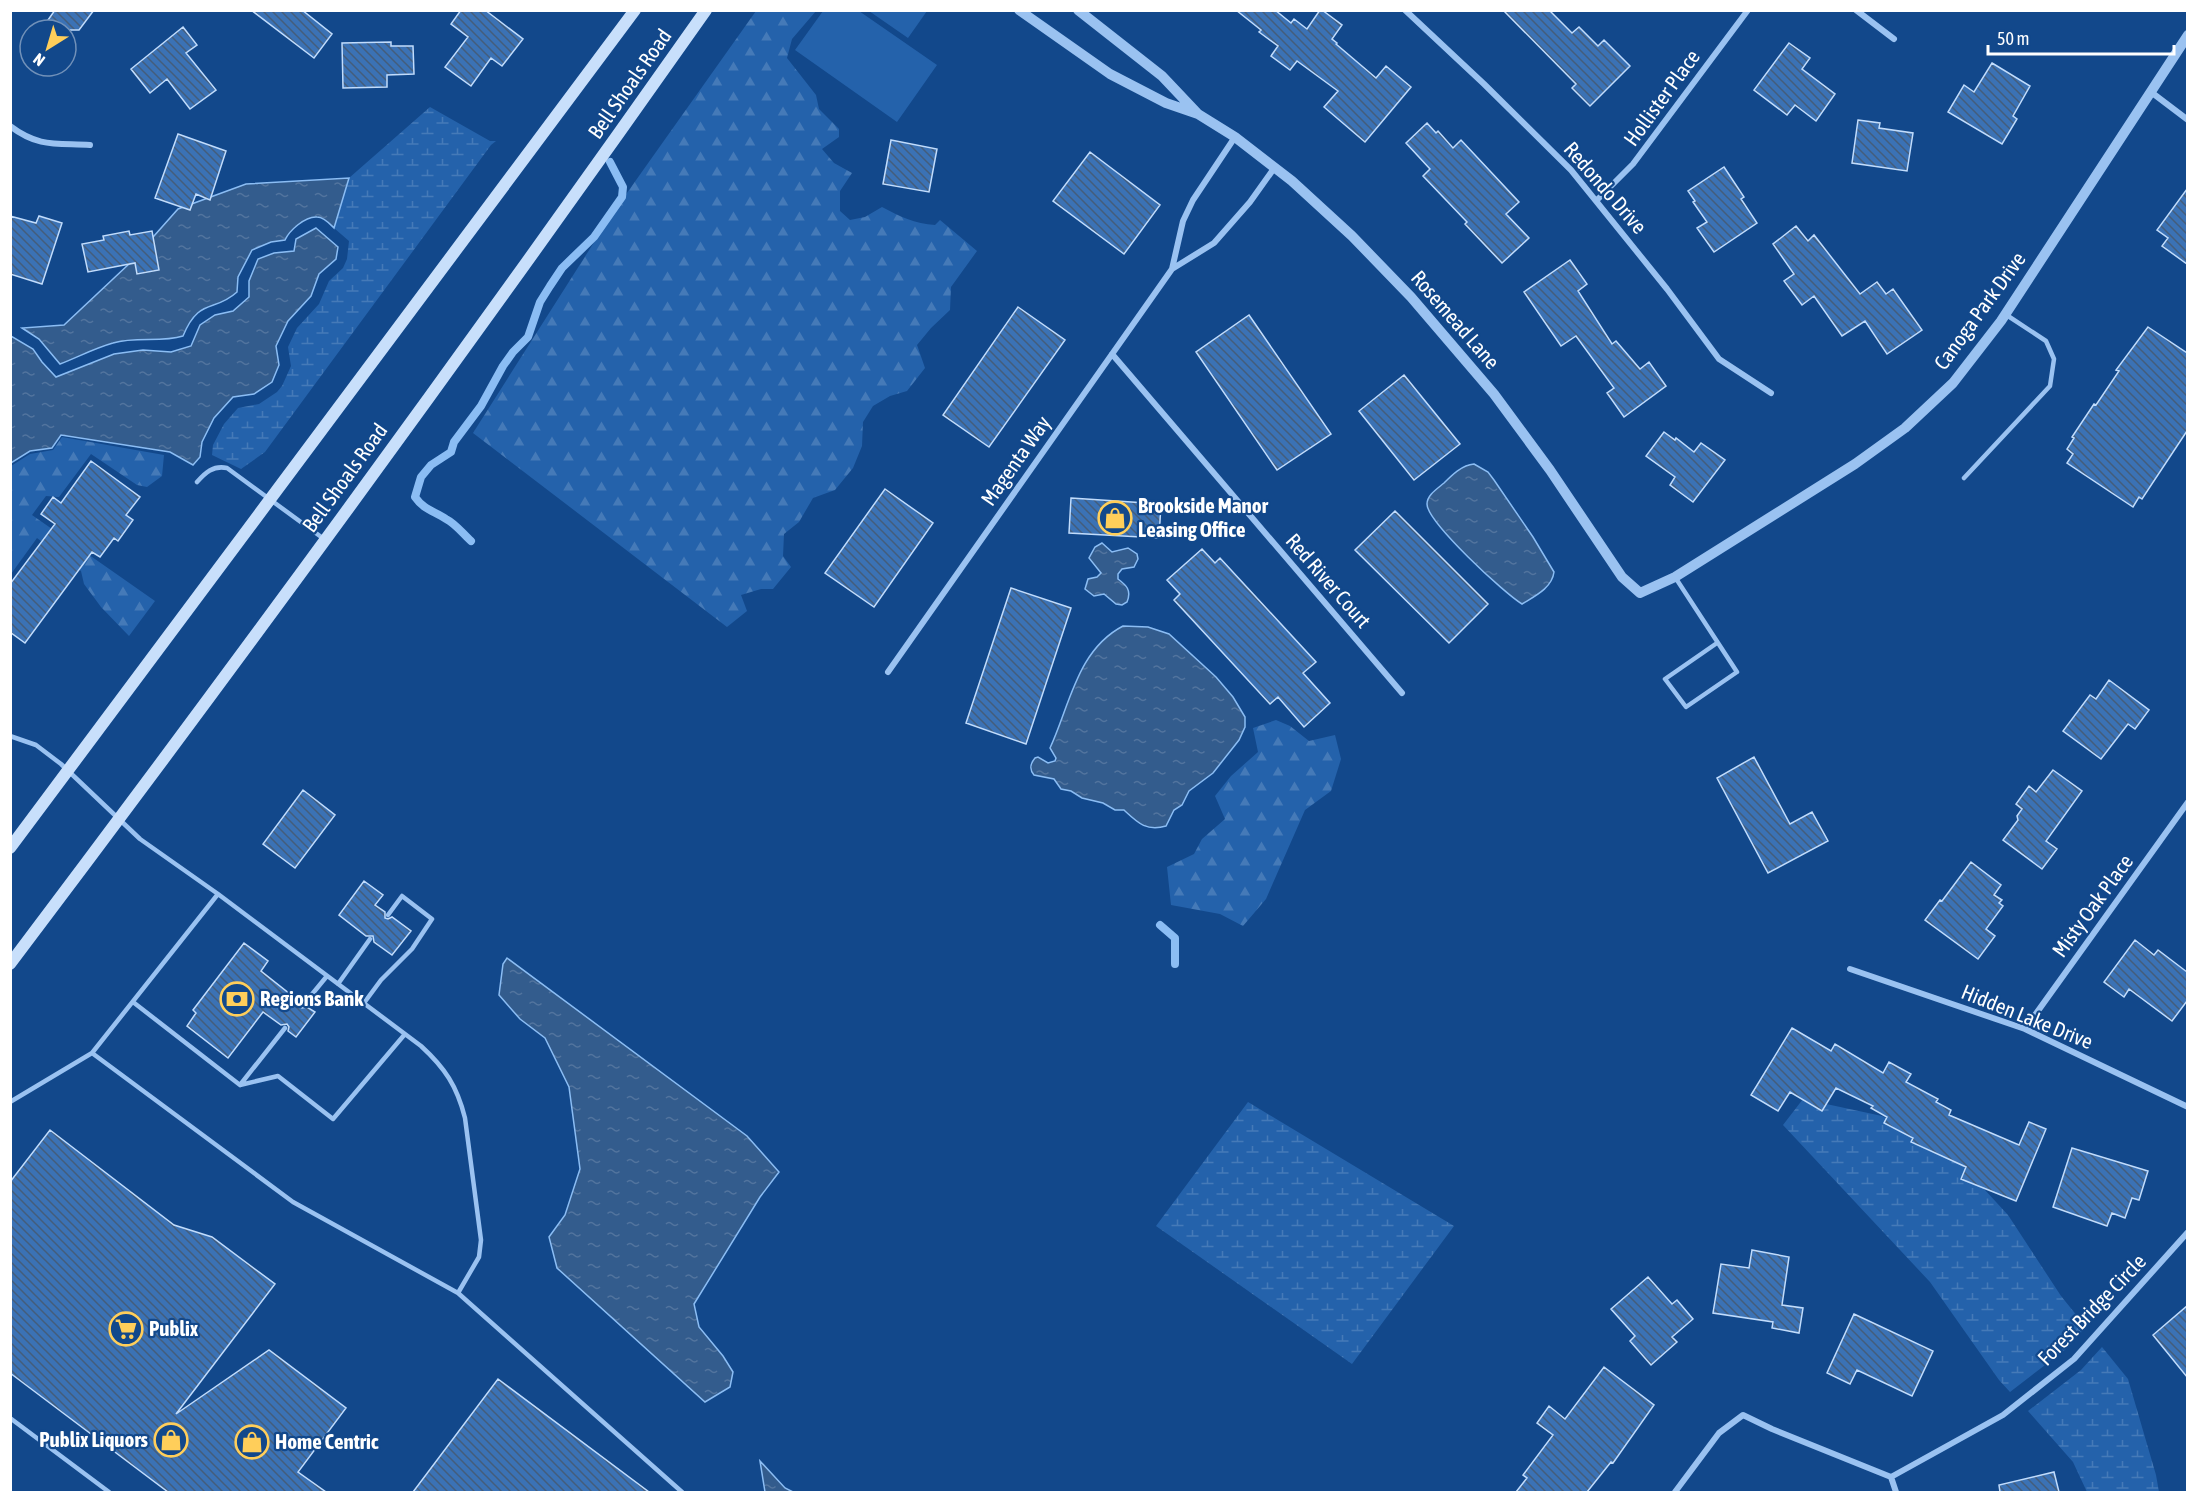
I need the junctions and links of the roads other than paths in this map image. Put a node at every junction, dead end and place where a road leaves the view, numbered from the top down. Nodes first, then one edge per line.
1 (635, 10) edge
2 (706, 10) edge
3 (1019, 10) edge
4 (1078, 10) edge
5 (1405, 10) edge
6 (1748, 10) edge
7 (1856, 10) edge
8 (2187, 35) edge
9 (1894, 39) dead end
10 (2151, 92) junction
11 (1198, 114) junction
12 (2187, 120) edge
13 (10, 126) edge
14 (1235, 137) junction
15 (90, 145) dead end
16 (1275, 168) junction
17 (1597, 201) junction
18 (1172, 269) junction
19 (2005, 315) junction
20 (1112, 354) junction
21 (1771, 393) dead end
22 (1964, 478) dead end
23 (197, 482) dead end
24 (271, 499) junction
25 (324, 539) junction
26 (1675, 577) junction
27 (1640, 593) joint
28 (1717, 643) junction
29 (888, 672) dead end
30 (1402, 693) dead end
31 (10, 736) edge
32 (68, 771) junction
33 (2187, 802) edge
34 (119, 820) junction
35 (10, 848) edge
36 (218, 894) junction
37 (388, 915) dead end
38 (370, 939) dead end
39 (10, 964) edge
40 (1850, 969) dead end
41 (327, 976) junction
42 (338, 984) junction
43 (133, 1002) junction
44 (364, 1003) junction
45 (304, 1004) dead end
46 (285, 1028) dead end
47 (2025, 1029) junction
48 (405, 1034) junction
49 (92, 1053) junction
50 (240, 1085) junction
51 (10, 1102) edge
52 (2187, 1107) edge
53 (2187, 1232) edge
54 (458, 1293) junction
55 (10, 1418) edge
56 (1891, 1477) junction
57 (109, 1492) edge
58 (682, 1492) edge
59 (1675, 1492) edge
60 (1896, 1492) edge

1 - 24 main road, Bell Shoals Road
2 - 25 main road, Bell Shoals Road
3 - 11 street, Rosemead Lane
4 - 11 street, Rosemead Lane
5 - 17 street, Redondo Drive
6 - 17 street, Hollister Place
7 - 9 street
8 - 10 street, Canoga Park Drive
10 - 12 street
10 - 19 street, Canoga Park Drive
11 - 14 street, Rosemead Lane
13 - 15 street
14 - 16 street, Rosemead Lane
14 - 18 street, Magenta Way
16 - 18 street, Magenta Way
16 - 27 street, Rosemead Lane
17 - 21 street, Redondo Drive
18 - 20 street, Magenta Way
19 - 22 lane
19 - 26 street, Canoga Park Drive
20 - 29 street, Magenta Way
20 - 30 street, Red River Court
23 - 24 lane
24 - 25 lane
24 - 32 main road, Bell Shoals Road
25 - 34 main road, Bell Shoals Road
26 - 27 street, Canoga Park Drive
26 - 28 lane
28 - 28 lane
31 - 32 lane
32 - 34 lane
32 - 35 main road, Bell Shoals Road
33 - 47 street, Misty Oak Place
34 - 36 lane
34 - 39 main road, Bell Shoals Road
36 - 41 lane
36 - 43 lane
37 - 44 lane
38 - 42 lane
40 - 47 street, Hidden Lake Drive
41 - 42 lane
41 - 45 lane
42 - 44 lane
43 - 49 lane
43 - 50 lane
44 - 48 lane
46 - 50 lane
47 - 52 street, Hidden Lake Drive
48 - 50 lane
48 - 54 lane
49 - 51 lane
49 - 54 lane
53 - 56 street, Forest Bridge Circle
54 - 58 lane
55 - 57 lane
56 - 59 street
56 - 60 street

